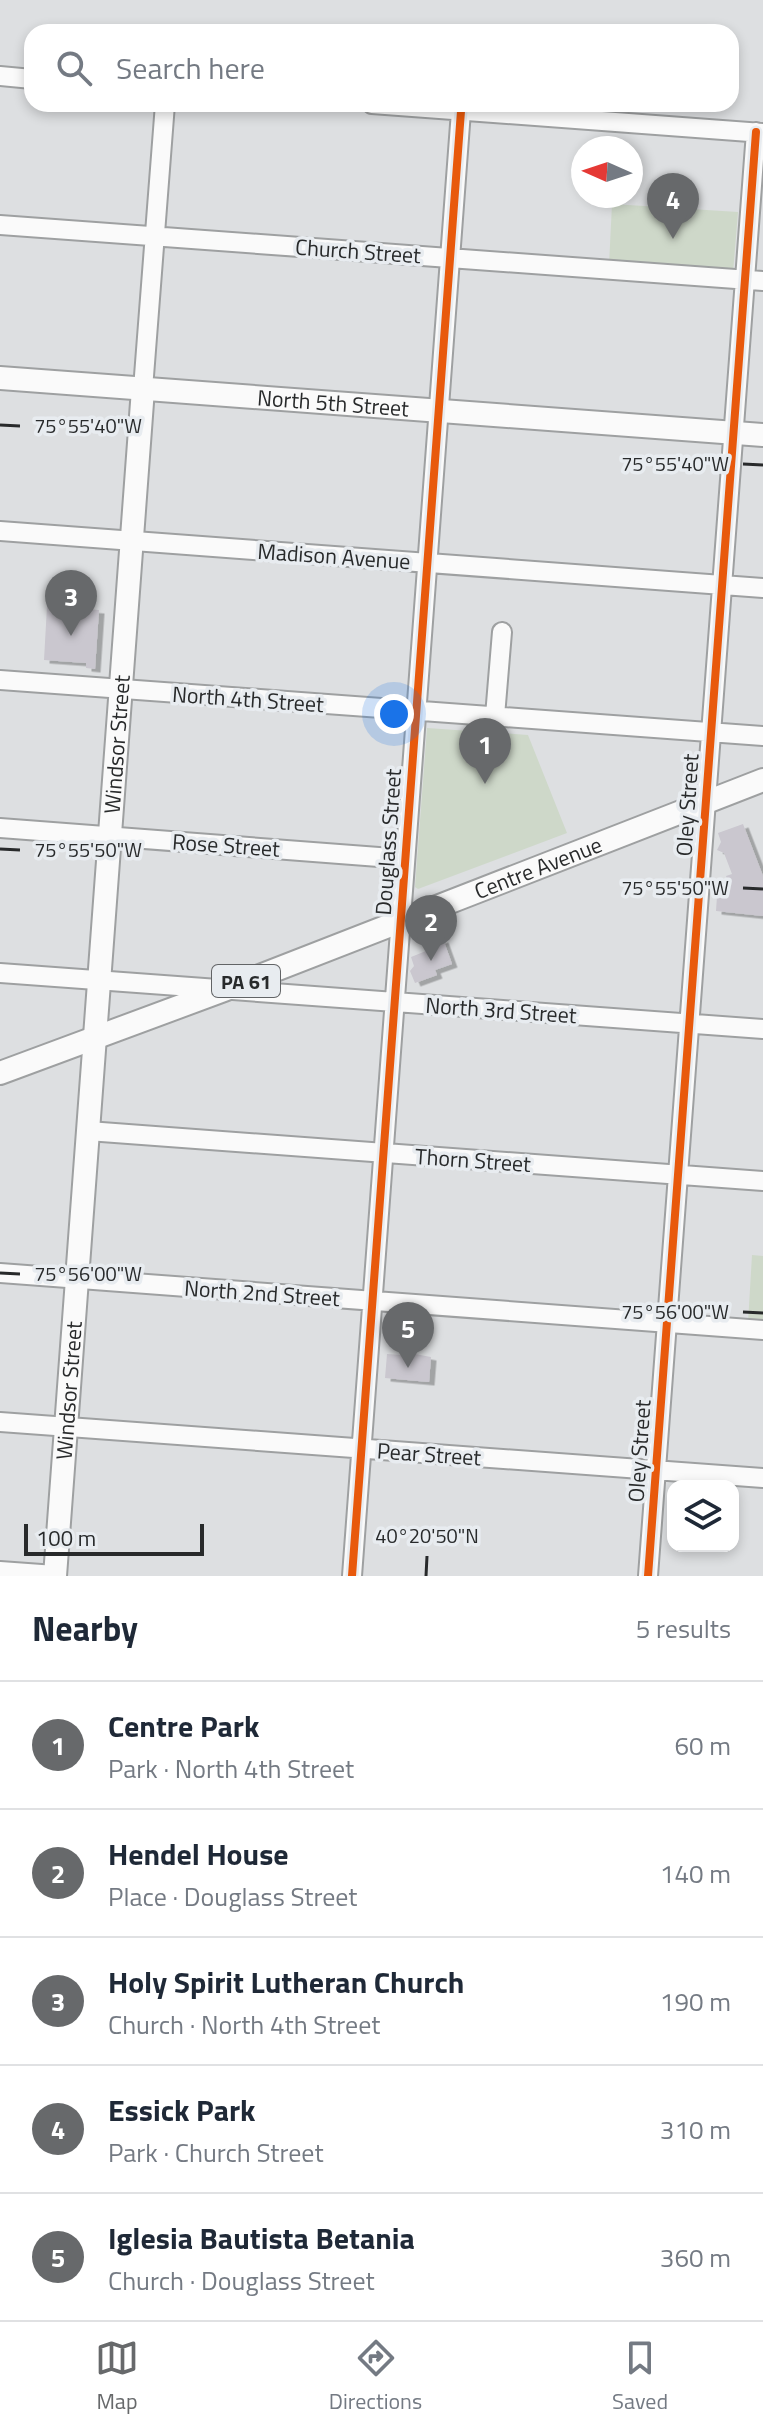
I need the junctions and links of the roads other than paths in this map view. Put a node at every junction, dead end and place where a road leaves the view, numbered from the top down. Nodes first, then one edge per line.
1 (0, 76) edge
2 (24, 78) edge
3 (164, 112) edge
4 (461, 112) edge
5 (475, 112) edge
6 (760, 133) edge
7 (0, 225) edge
8 (155, 236) junction
9 (450, 258) junction
10 (754, 281) edge
11 (0, 378) edge
12 (143, 389) junction
13 (438, 411) junction
14 (733, 433) junction
15 (763, 435) edge
16 (0, 531) edge
17 (132, 539) junction
18 (427, 563) junction
19 (722, 585) junction
20 (763, 588) edge
21 (502, 632) dead end
22 (0, 680) edge
23 (121, 689) junction
24 (416, 711) junction
25 (495, 716) junction
26 (711, 732) junction
27 (763, 736) edge
28 (763, 780) edge
29 (706, 803) junction
30 (0, 828) edge
31 (110, 837) junction
32 (405, 859) junction
33 (400, 919) junction
34 (0, 973) edge
35 (99, 980) junction
36 (224, 990) junction
37 (394, 1003) junction
38 (689, 1023) junction
39 (763, 1029) edge
40 (95, 1038) junction
41 (0, 1073) edge
42 (88, 1131) junction
43 (383, 1154) junction
44 (677, 1174) junction
45 (763, 1181) edge
46 (0, 1273) edge
47 (77, 1279) junction
48 (371, 1301) junction
49 (667, 1323) junction
50 (763, 1330) edge
51 (0, 1422) edge
52 (66, 1427) junction
53 (361, 1449) junction
54 (656, 1471) junction
55 (763, 1478) edge
56 (0, 1571) edge
57 (55, 1576) edge
58 (69, 1576) edge
59 (352, 1576) edge
60 (648, 1576) edge

1 - 2 street
3 - 8 street, Windsor Street
4 - 9 street, Douglass Street
5 - 6 street
6 - 10 street, Oley Street
7 - 8 street, Church Street
8 - 9 street, Church Street
8 - 12 street, Windsor Street
9 - 10 street, Church Street
9 - 13 street, Douglass Street
10 - 14 street, Oley Street
11 - 12 main road, North 5th Street
12 - 13 main road, North 5th Street
12 - 17 main road, Windsor Street
13 - 14 main road, North 5th Street
13 - 18 street, Douglass Street
14 - 15 main road, North 5th Street
14 - 19 street, Oley Street
16 - 17 street, Madison Avenue
17 - 18 street, Madison Avenue
17 - 23 main road, Windsor Street
18 - 19 street, Madison Avenue
18 - 24 street, Douglass Street
19 - 20 street, Madison Avenue
19 - 26 street, Oley Street
21 - 25 street
22 - 23 street, North 4th Street
23 - 24 street, North 4th Street
23 - 31 main road, Windsor Street
24 - 25 street, North 4th Street
24 - 32 street, Douglass Street
25 - 26 street, North 4th Street
26 - 27 street, North 4th Street
26 - 29 street, Oley Street
28 - 29 main road, Centre Avenue / PA 61
29 - 33 main road, Centre Avenue / PA 61
29 - 38 street, Oley Street
30 - 31 street, Rose Street
31 - 32 street, Rose Street
31 - 35 main road, Windsor Street
32 - 33 street, Douglass Street
33 - 36 main road, Centre Avenue / PA 61
33 - 37 street, Douglass Street
34 - 35 street, North 3rd Street
35 - 36 street, North 3rd Street
35 - 40 main road, Windsor Street
36 - 37 street, North 3rd Street
36 - 40 main road, Centre Avenue / PA 61
37 - 38 street, North 3rd Street
37 - 43 street, Douglass Street
38 - 39 street, North 3rd Street
38 - 44 street, Oley Street
40 - 41 main road, Centre Avenue / PA 61
40 - 42 main road, Windsor Street
42 - 43 street, Thorn Street
42 - 47 main road, Windsor Street
43 - 44 street, Thorn Street
43 - 48 street, Douglass Street
44 - 45 street, Thorn Street
44 - 49 street, Oley Street
46 - 47 street, North 2nd Street
47 - 48 street, North 2nd Street
47 - 52 main road, Windsor Street
48 - 49 street, North 2nd Street
48 - 53 street, Douglass Street
49 - 50 street, North 2nd Street
49 - 54 street, Oley Street
51 - 52 street, Pear Street
52 - 53 street, Pear Street
52 - 57 main road, Windsor Street
53 - 54 street, Pear Street
53 - 59 street, Douglass Street
54 - 55 street, Pear Street
54 - 60 street, Oley Street
56 - 57 street
57 - 58 main road

